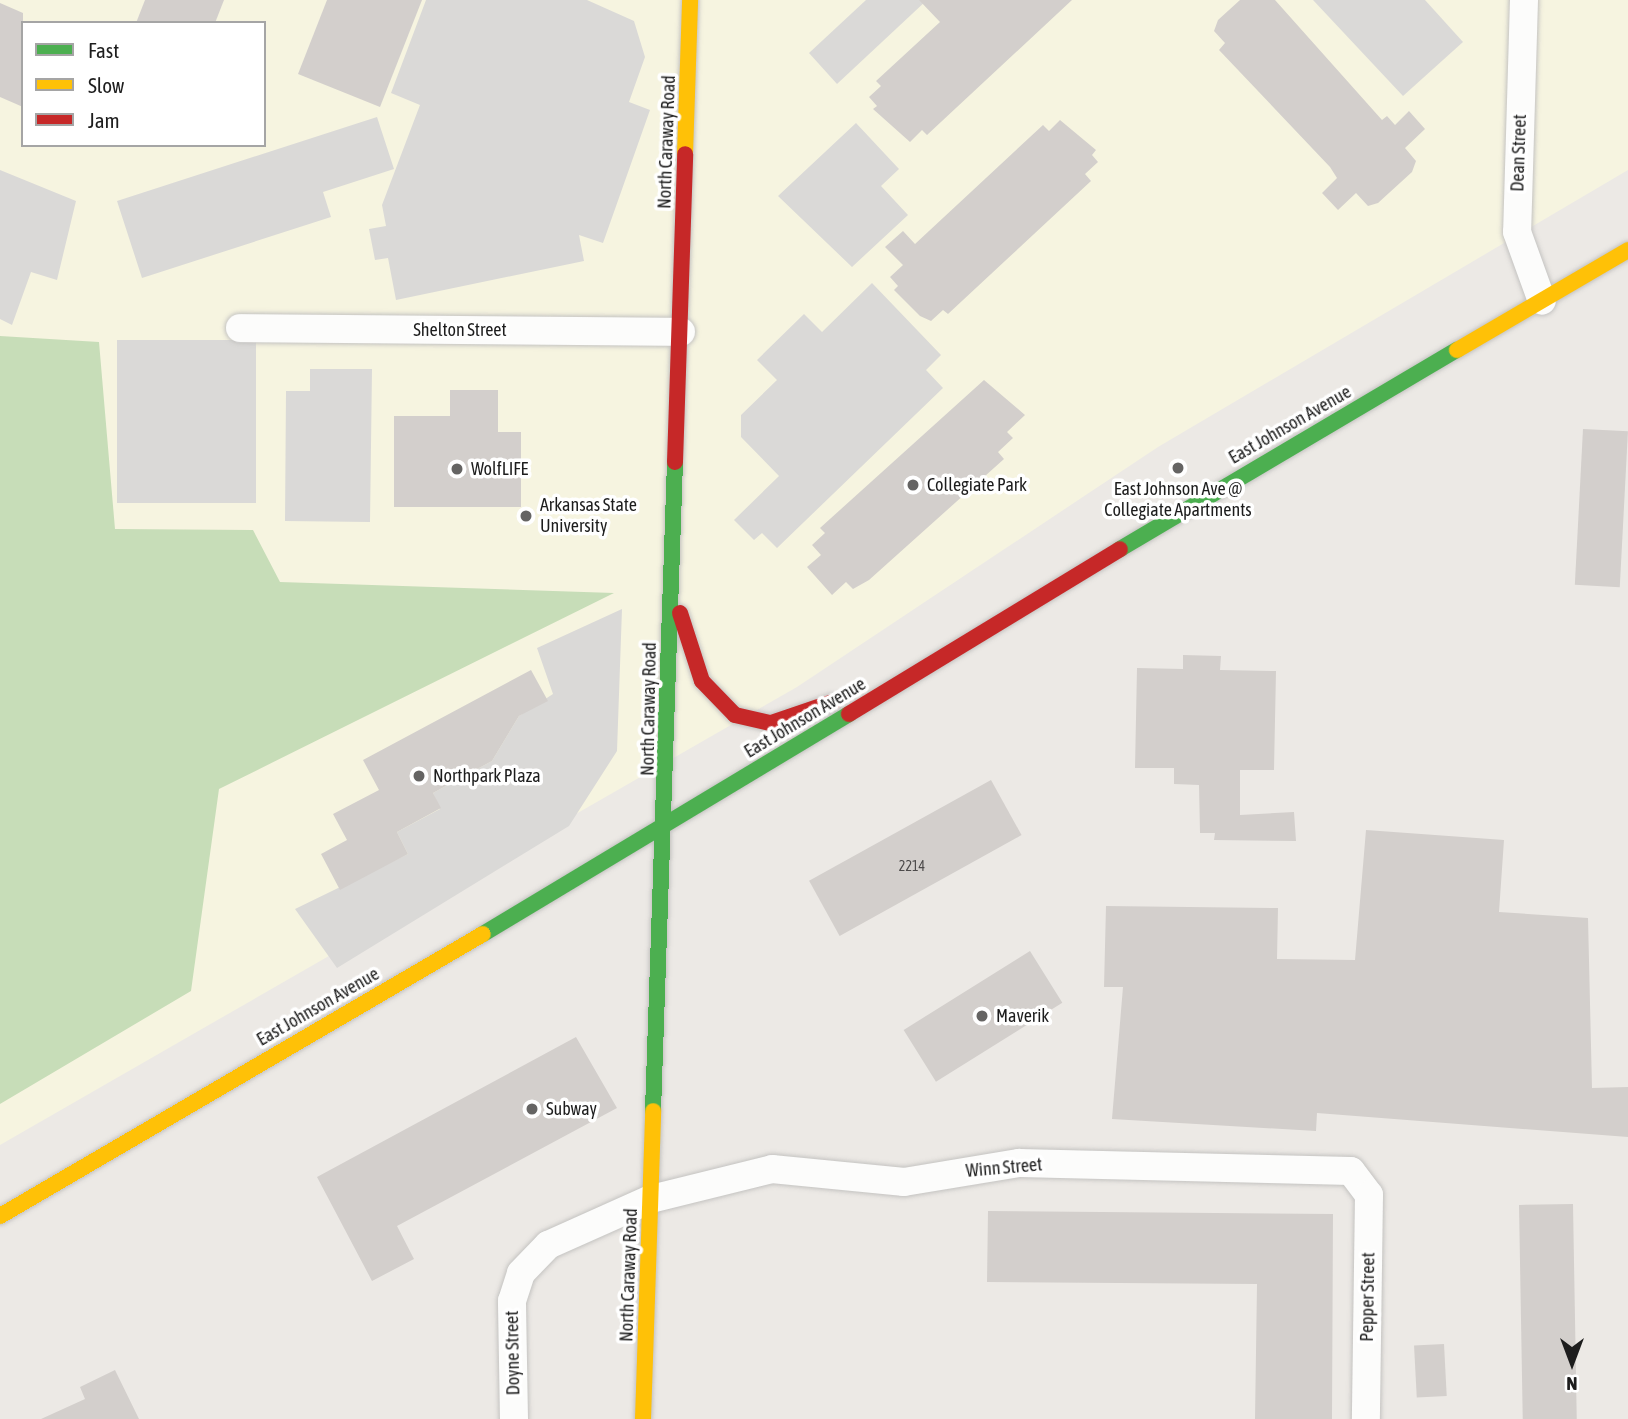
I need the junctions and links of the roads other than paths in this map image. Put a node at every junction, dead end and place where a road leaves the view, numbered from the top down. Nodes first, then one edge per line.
1 (690, 0) edge
2 (1524, 0) edge
3 (1628, 250) edge
4 (1542, 301) junction
5 (240, 328) dead end
6 (681, 332) junction
7 (671, 584) junction
8 (948, 653) junction
9 (663, 826) junction
10 (1360, 1178) joint
11 (651, 1199) junction
12 (0, 1216) edge
13 (513, 1419) edge
14 (643, 1419) edge
15 (1366, 1419) edge

1 - 6 main road, North Caraway Road
2 - 4 street, Dean Street
3 - 4 main road, East Johnson Avenue
4 - 8 main road, East Johnson Avenue
5 - 6 street, Shelton Street
6 - 7 main road, North Caraway Road
7 - 8 main road
7 - 9 main road, North Caraway Road
8 - 9 main road, East Johnson Avenue
9 - 11 main road, North Caraway Road
9 - 12 main road, East Johnson Avenue
10 - 11 street, Winn Street
10 - 15 street, Pepper Street
11 - 13 street, Doyne Street
11 - 14 main road, North Caraway Road

